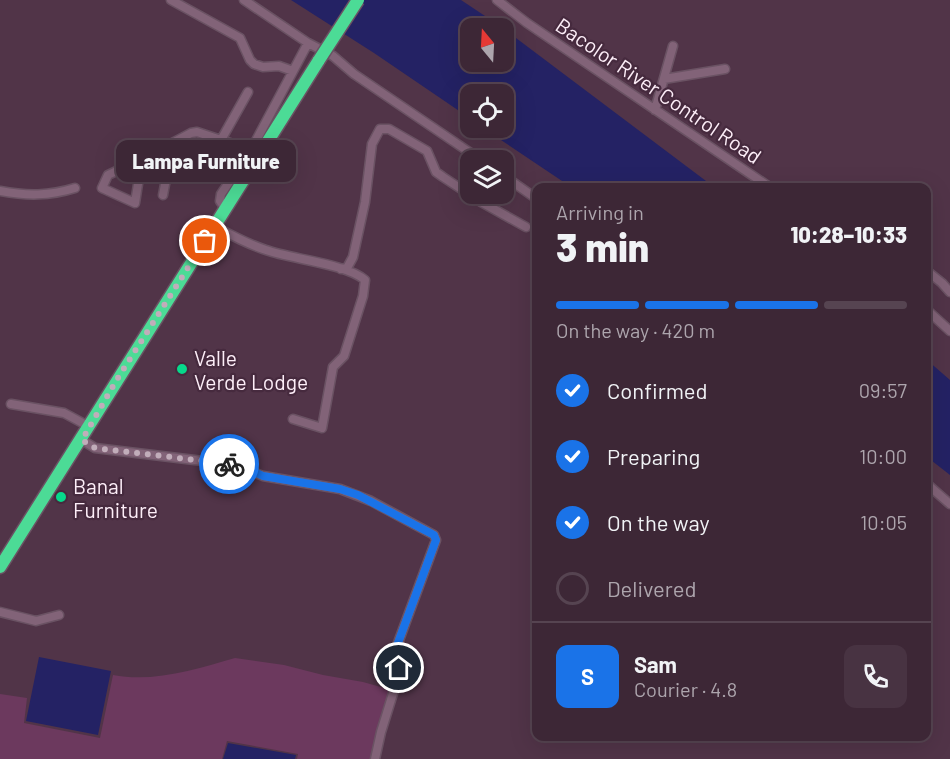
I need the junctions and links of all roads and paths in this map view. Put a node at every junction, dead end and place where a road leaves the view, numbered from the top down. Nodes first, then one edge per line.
1 (171, 0) edge
2 (244, 0) edge
3 (358, 0) edge
4 (497, 0) edge
5 (308, 43) junction
6 (673, 46) dead end
7 (725, 69) dead end
8 (293, 71) junction
9 (664, 79) junction
10 (248, 92) dead end
11 (655, 110) junction
12 (182, 138) junction
13 (221, 140) junction
14 (251, 150) junction
15 (466, 150) edge
16 (142, 159) junction
17 (226, 165) dead end
18 (514, 183) edge
19 (764, 183) edge
20 (75, 188) dead end
21 (0, 191) edge
22 (163, 195) dead end
23 (532, 195) edge
24 (225, 208) junction
25 (214, 226) junction
26 (526, 227) dead end
27 (341, 269) junction
28 (931, 274) edge
29 (950, 292) edge
30 (931, 314) edge
31 (950, 331) edge
32 (10, 404) dead end
33 (293, 419) dead end
34 (90, 427) junction
35 (82, 440) junction
36 (931, 487) edge
37 (950, 504) edge
38 (0, 567) edge
39 (0, 612) edge
40 (59, 615) dead end
41 (375, 759) edge

1 - 8 street
2 - 5 street
3 - 24 highway, bridge
4 - 11 street, Bacolor River Control Road
5 - 8 street
5 - 15 street
6 - 9 street
7 - 9 street
8 - 14 street
9 - 11 street
10 - 13 street
11 - 19 street, Bacolor River Control Road
12 - 13 street
12 - 16 street
12 - 17 street
13 - 14 street
14 - 24 street
16 - 16 street
16 - 22 street
18 - 23 street
20 - 21 street
24 - 25 highway
25 - 27 street
25 - 34 highway
26 - 27 street
27 - 33 street
28 - 29 street
30 - 31 street
32 - 34 street
34 - 35 highway
35 - 38 highway
35 - 41 street
36 - 37 street
39 - 40 street

